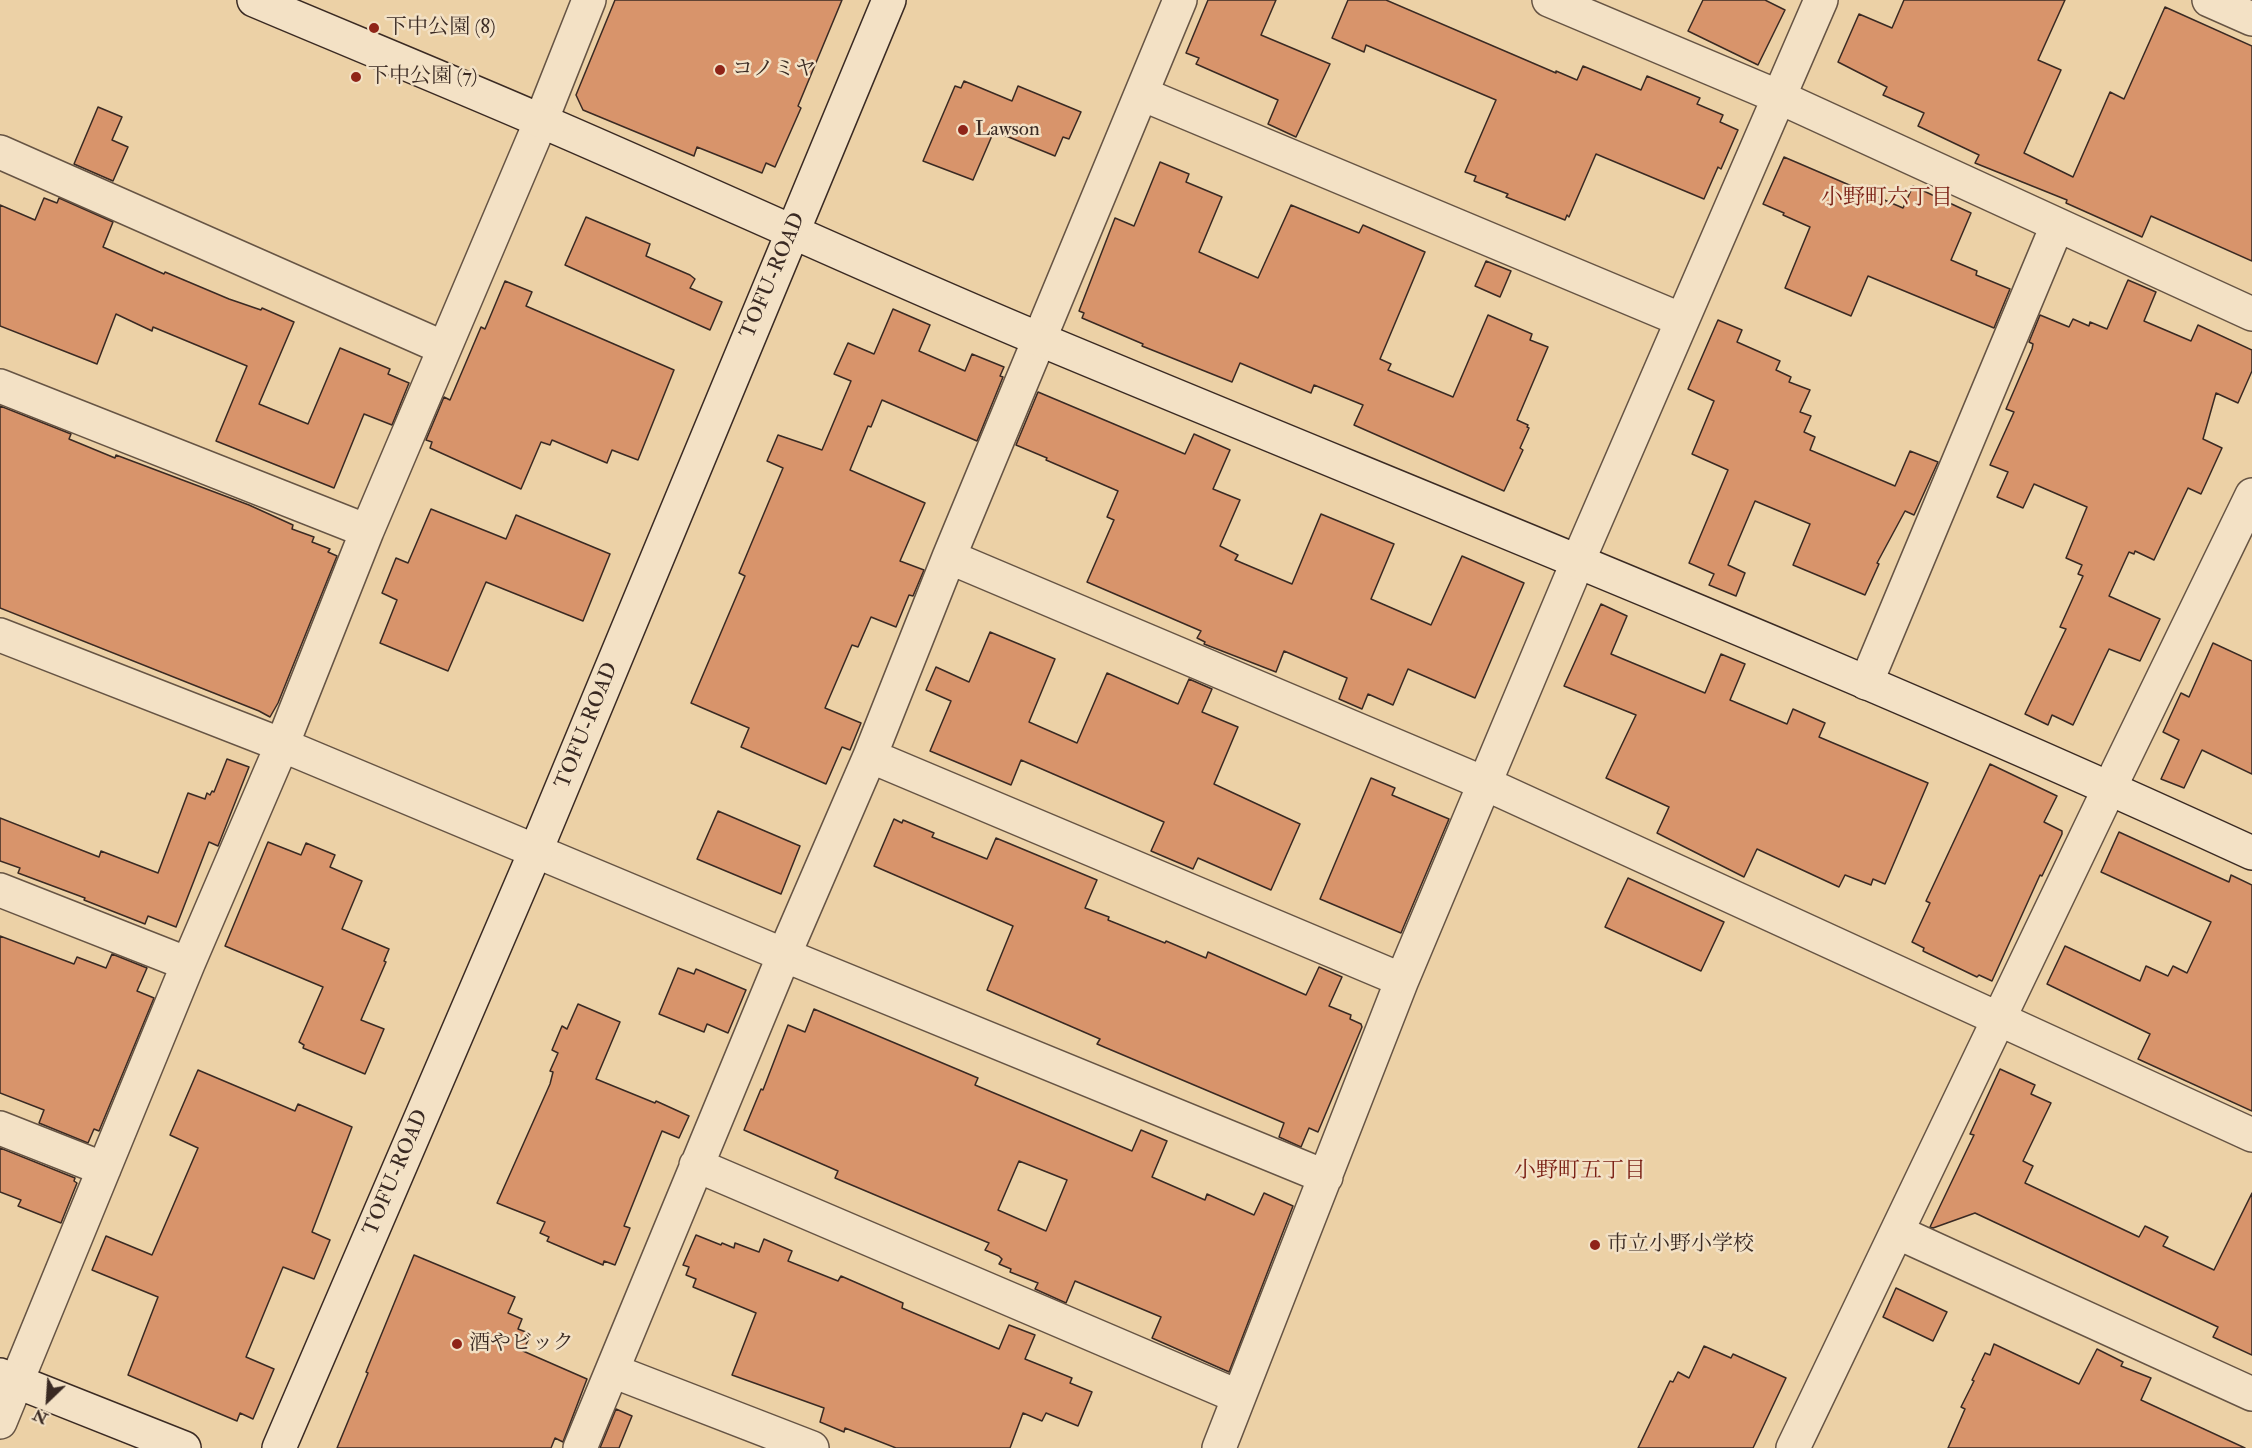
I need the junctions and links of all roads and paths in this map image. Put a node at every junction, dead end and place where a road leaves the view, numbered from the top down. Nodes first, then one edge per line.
1 (254, 0) edge
2 (589, 0) edge
3 (889, 0) edge
4 (1180, 0) edge
5 (1550, 0) edge
6 (1821, 0) edge
7 (2209, 0) edge
8 (2252, 19) edge
9 (1142, 94) junction
10 (1779, 97) junction
11 (541, 121) junction
12 (0, 153) edge
13 (2057, 226) junction
14 (792, 231) junction
15 (2252, 314) edge
16 (1682, 320) junction
17 (1040, 340) junction
18 (444, 348) junction
19 (0, 386) edge
20 (2252, 495) edge
21 (367, 531) junction
22 (2239, 556) edge
23 (950, 557) junction
24 (1578, 561) junction
25 (0, 635) edge
26 (1866, 683) junction
27 (282, 745) junction
28 (870, 756) junction
29 (1486, 784) junction
30 (2110, 787) junction
31 (536, 850) junction
32 (2252, 852) edge
33 (0, 890) edge
34 (784, 955) junction
35 (188, 964) junction
36 (1402, 980) junction
37 (1999, 1019) junction
38 (0, 1128) edge
39 (2252, 1135) edge
40 (696, 1166) junction
41 (104, 1169) junction
42 (1326, 1177) junction
43 (1898, 1232) junction
44 (613, 1371) junction
45 (8, 1379) edge
46 (2252, 1394) edge
47 (1239, 1397) junction
48 (0, 1422) edge
49 (1795, 1447) edge
50 (184, 1448) edge
51 (279, 1448) edge
52 (580, 1448) edge
53 (812, 1448) edge
54 (1219, 1448) edge

1 - 11 street
2 - 11 street
3 - 14 street, TOFU-ROAD
4 - 9 street
5 - 10 street
6 - 10 street
7 - 8 street
9 - 16 street
9 - 17 street
10 - 13 street
10 - 16 street
11 - 14 street
11 - 18 street
12 - 18 street
13 - 15 street
13 - 26 street
14 - 17 street
14 - 31 street, TOFU-ROAD
16 - 24 street
17 - 23 street
17 - 24 street
18 - 21 street
19 - 21 street
20 - 22 street
21 - 27 street
22 - 30 street
23 - 28 street
23 - 29 street
24 - 26 street
24 - 29 street
25 - 27 street
26 - 30 street
27 - 31 street
27 - 35 street
28 - 34 street
28 - 36 street
29 - 36 street
29 - 37 street
30 - 32 street
30 - 37 street
31 - 34 street
31 - 51 street, TOFU-ROAD
33 - 35 street
34 - 40 street
34 - 42 street
35 - 41 street
36 - 42 street
37 - 39 street
37 - 43 street
38 - 41 street
40 - 44 street
40 - 47 street
41 - 45 street
42 - 47 street
43 - 46 street
43 - 49 street
44 - 52 street
44 - 53 street
45 - 48 street
45 - 50 street
47 - 54 street

